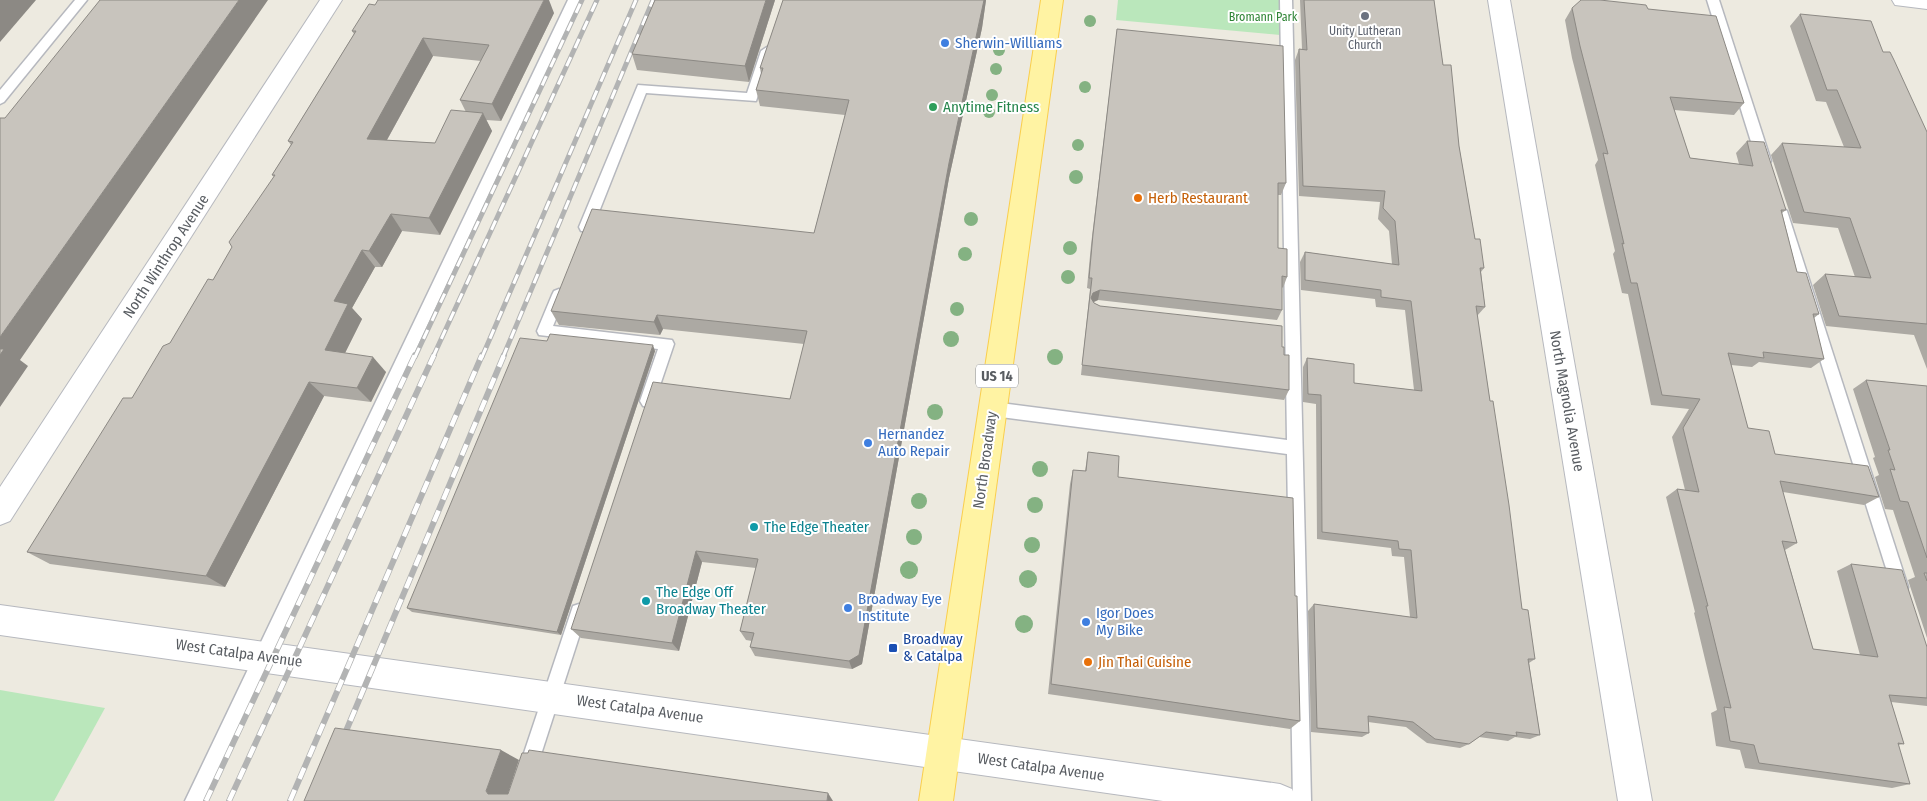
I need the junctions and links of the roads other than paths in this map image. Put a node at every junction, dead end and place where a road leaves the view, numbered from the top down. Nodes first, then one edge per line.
1 (81, 0) edge
2 (331, 0) edge
3 (574, 0) edge
4 (1052, 0) edge
5 (1286, 0) edge
6 (1499, 0) edge
7 (1713, 0) edge
8 (772, 36) edge
9 (0, 99) edge
10 (1770, 178) edge
11 (1776, 197) edge
12 (580, 242) edge
13 (562, 287) edge
14 (993, 409) junction
15 (642, 419) edge
16 (1295, 448) junction
17 (0, 512) edge
18 (584, 598) edge
19 (1906, 605) edge
20 (0, 620) edge
21 (262, 656) junction
22 (551, 697) junction
23 (943, 753) junction
24 (194, 801) edge
25 (517, 801) edge
26 (936, 801) edge
27 (1280, 801) edge
28 (1302, 801) edge
29 (1635, 801) edge

1 - 9 lane
2 - 17 street, North Winthrop Avenue
3 - 21 lane
4 - 14 main road, North Broadway / US 14
5 - 16 lane
6 - 29 street, North Magnolia Avenue
7 - 10 lane
8 - 12 lane
11 - 19 lane
13 - 15 lane
14 - 16 lane
14 - 23 main road, North Broadway / US 14
16 - 28 lane
18 - 22 lane
20 - 21 street, West Catalpa Avenue
21 - 22 street, West Catalpa Avenue
21 - 24 lane
22 - 23 street, West Catalpa Avenue
22 - 25 lane
23 - 26 main road, North Broadway / US 14
23 - 27 street, West Catalpa Avenue

